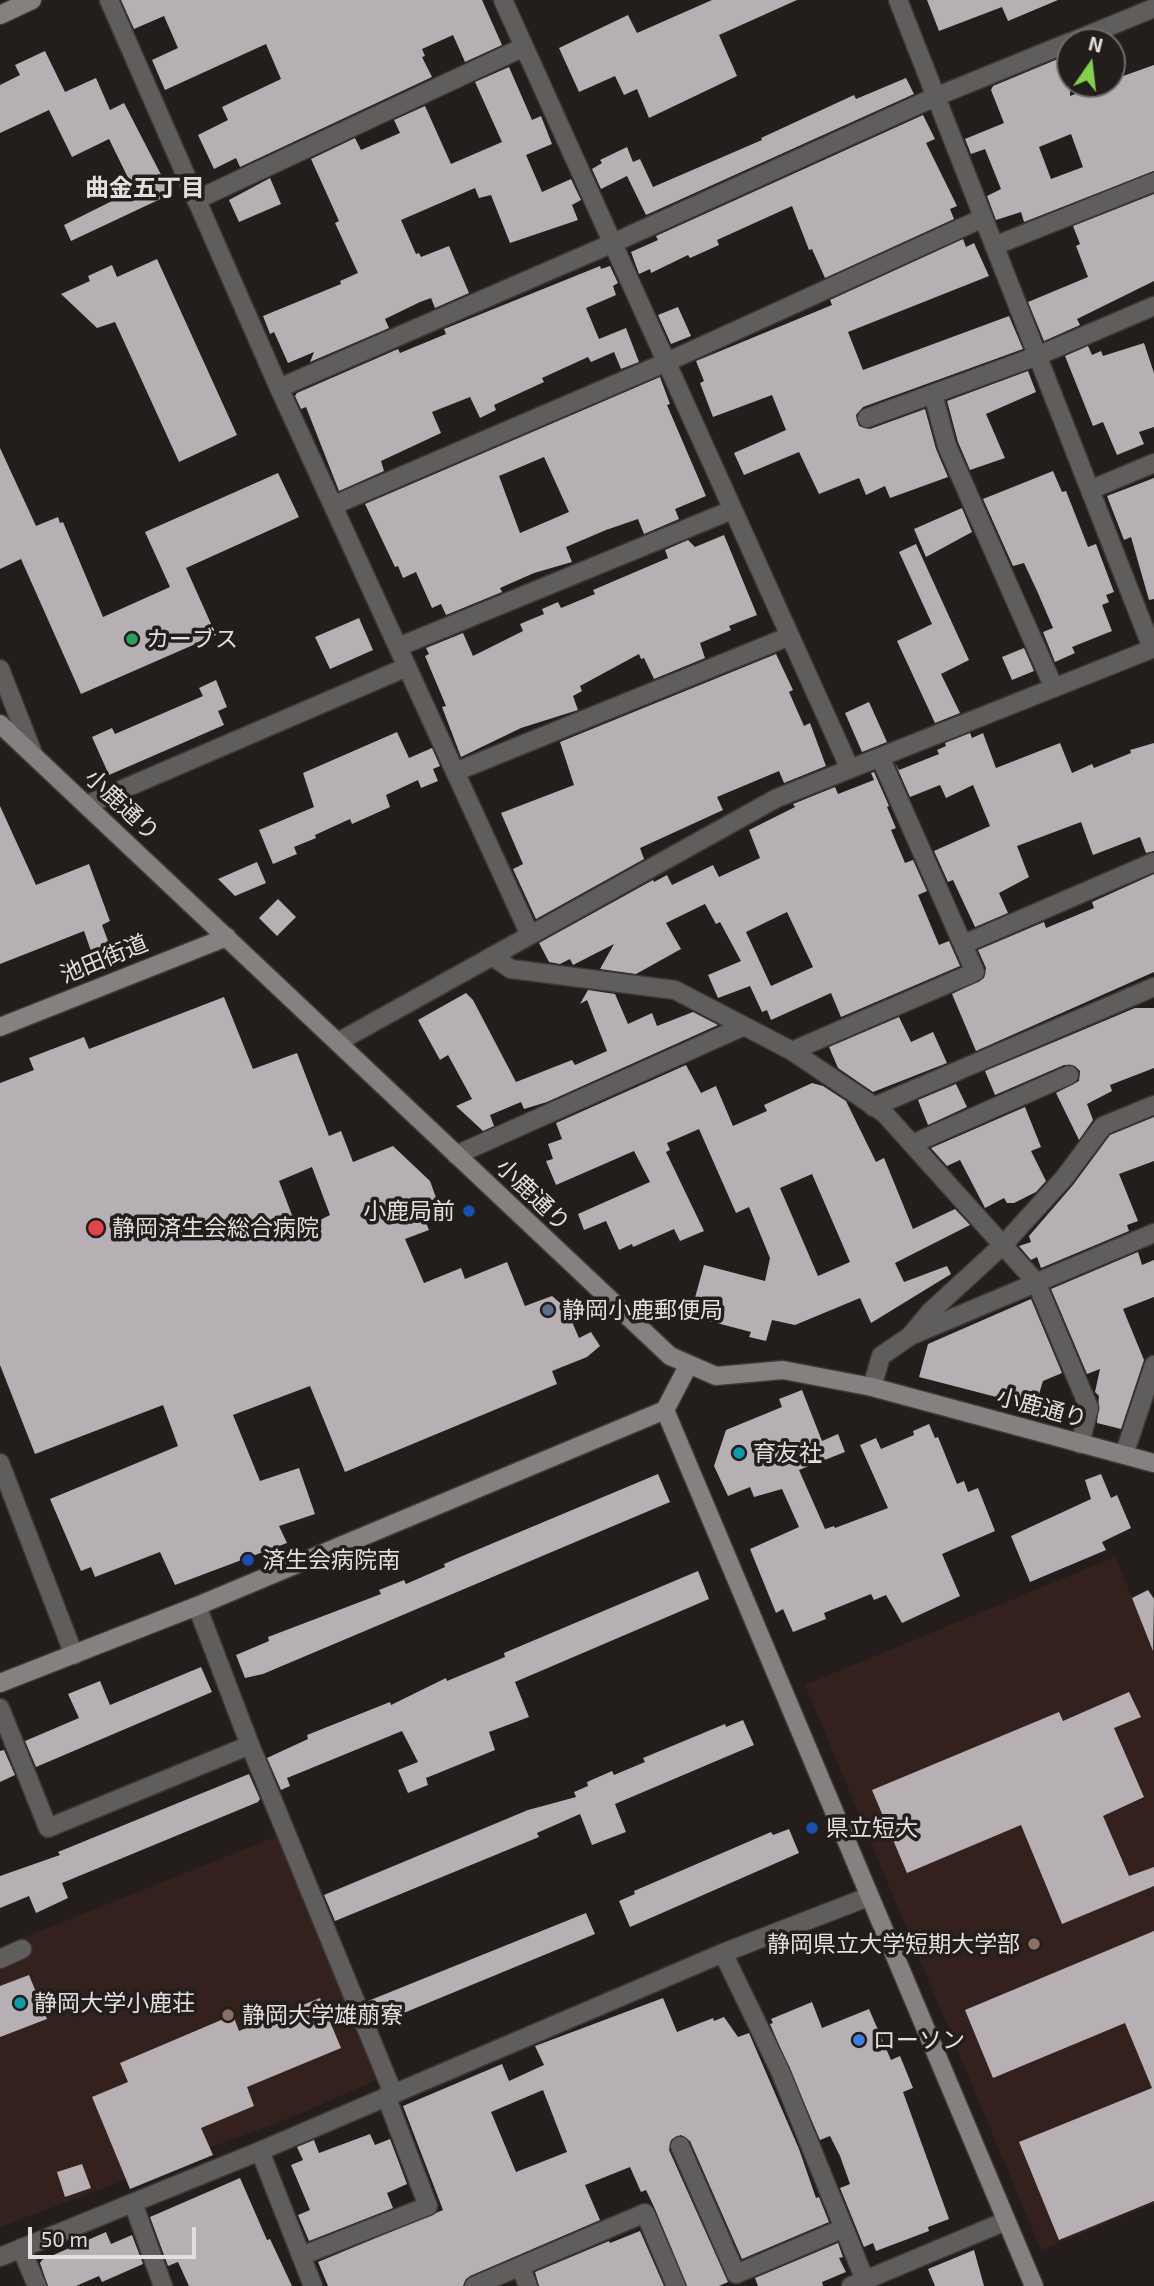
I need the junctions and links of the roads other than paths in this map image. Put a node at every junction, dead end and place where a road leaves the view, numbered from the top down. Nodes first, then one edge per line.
1 (32, 0) edge
2 (109, 0) edge
3 (503, 0) edge
4 (898, 0) edge
5 (1154, 9) edge
6 (0, 15) edge
7 (1106, 28) edge
8 (524, 47) junction
9 (1056, 48) edge
10 (935, 97) junction
11 (1154, 182) edge
12 (196, 200) junction
13 (983, 218) junction
14 (613, 243) junction
15 (994, 246) junction
16 (1154, 306) edge
17 (1037, 356) junction
18 (667, 362) junction
19 (279, 388) junction
20 (933, 394) junction
21 (867, 418) dead end
22 (1154, 463) edge
23 (1090, 489) junction
24 (334, 505) junction
25 (732, 510) junction
26 (790, 636) junction
27 (398, 647) junction
28 (1153, 648) edge
29 (407, 667) junction
30 (0, 669) edge
31 (1054, 688) junction
32 (0, 724) edge
33 (34, 756) junction
34 (880, 757) junction
35 (850, 769) junction
36 (455, 772) junction
37 (86, 805) junction
38 (1154, 862) edge
39 (530, 935) junction
40 (227, 937) junction
41 (964, 944) junction
42 (492, 956) junction
43 (1154, 987) edge
44 (0, 1027) edge
45 (742, 1027) junction
46 (338, 1042) junction
47 (792, 1051) junction
48 (1069, 1076) dead end
49 (1154, 1105) edge
50 (873, 1107) junction
51 (912, 1143) junction
52 (456, 1155) junction
53 (1154, 1233) edge
54 (1004, 1244) junction
55 (1036, 1282) junction
56 (910, 1336) junction
57 (1154, 1365) edge
58 (688, 1366) junction
59 (872, 1387) junction
60 (665, 1410) junction
61 (1080, 1444) junction
62 (1124, 1455) junction
63 (0, 1463) edge
64 (1154, 1463) edge
65 (197, 1606) junction
66 (74, 1656) junction
67 (0, 1684) edge
68 (0, 1708) edge
69 (250, 1745) junction
70 (868, 1897) junction
71 (22, 1949) dead end
72 (723, 1953) junction
73 (0, 1959) edge
74 (389, 2094) junction
75 (680, 2146) dead end
76 (260, 2151) junction
77 (133, 2203) junction
78 (1006, 2221) junction
79 (845, 2228) junction
80 (21, 2248) junction
81 (0, 2255) edge
82 (301, 2256) junction
83 (520, 2266) junction
84 (858, 2283) edge
85 (37, 2286) edge
86 (163, 2286) edge
87 (313, 2286) edge
88 (474, 2286) edge
89 (528, 2286) edge
90 (676, 2286) edge
91 (1034, 2286) edge

1 - 6 street
2 - 12 street
3 - 8 street
4 - 10 street
5 - 7 street
8 - 12 street
8 - 14 street
9 - 10 street
10 - 13 street
10 - 14 street
11 - 15 street
12 - 19 street
13 - 15 street
13 - 18 street
14 - 18 street
14 - 19 street
15 - 17 street
16 - 17 street
17 - 20 street
17 - 23 street
18 - 24 street
18 - 25 street
19 - 24 street
20 - 21 street
20 - 31 street
22 - 23 street
23 - 28 street
24 - 27 street
25 - 26 street
25 - 27 street
26 - 35 street
26 - 36 street
27 - 29 street
28 - 31 street
29 - 36 street
29 - 37 street
30 - 33 street
31 - 34 street
32 - 33 street, 小鹿通り
33 - 37 street, 小鹿通り
34 - 35 street
34 - 41 street
35 - 39 street
36 - 39 street
37 - 40 street, 小鹿通り
38 - 41 street
39 - 42 street
40 - 44 street, 池田街道
40 - 46 street, 小鹿通り
41 - 47 street
42 - 45 street
42 - 46 street
43 - 50 street
45 - 47 street
45 - 52 street
46 - 52 street, 小鹿通り
47 - 50 street
48 - 51 street
49 - 54 street
50 - 51 street
51 - 54 street
52 - 58 street, 小鹿通り
53 - 55 street
54 - 55 street
54 - 56 street
55 - 56 street
55 - 61 street
56 - 59 street
57 - 62 street
58 - 59 street, 小鹿通り
58 - 60 street
59 - 61 street, 小鹿通り
60 - 65 street
60 - 70 street
61 - 62 street, 小鹿通り
62 - 64 street, 小鹿通り
63 - 66 street
65 - 66 street
65 - 69 street
66 - 67 street
68 - 69 street
69 - 74 street
70 - 72 street
70 - 78 street
71 - 73 street
72 - 74 street
72 - 79 street
74 - 76 street
74 - 82 street
75 - 79 street
76 - 77 street
76 - 82 street
77 - 80 street
77 - 86 street
78 - 84 street
78 - 91 street
79 - 84 street
80 - 81 street
80 - 85 street
82 - 87 street
83 - 88 street
83 - 89 street
83 - 90 street

